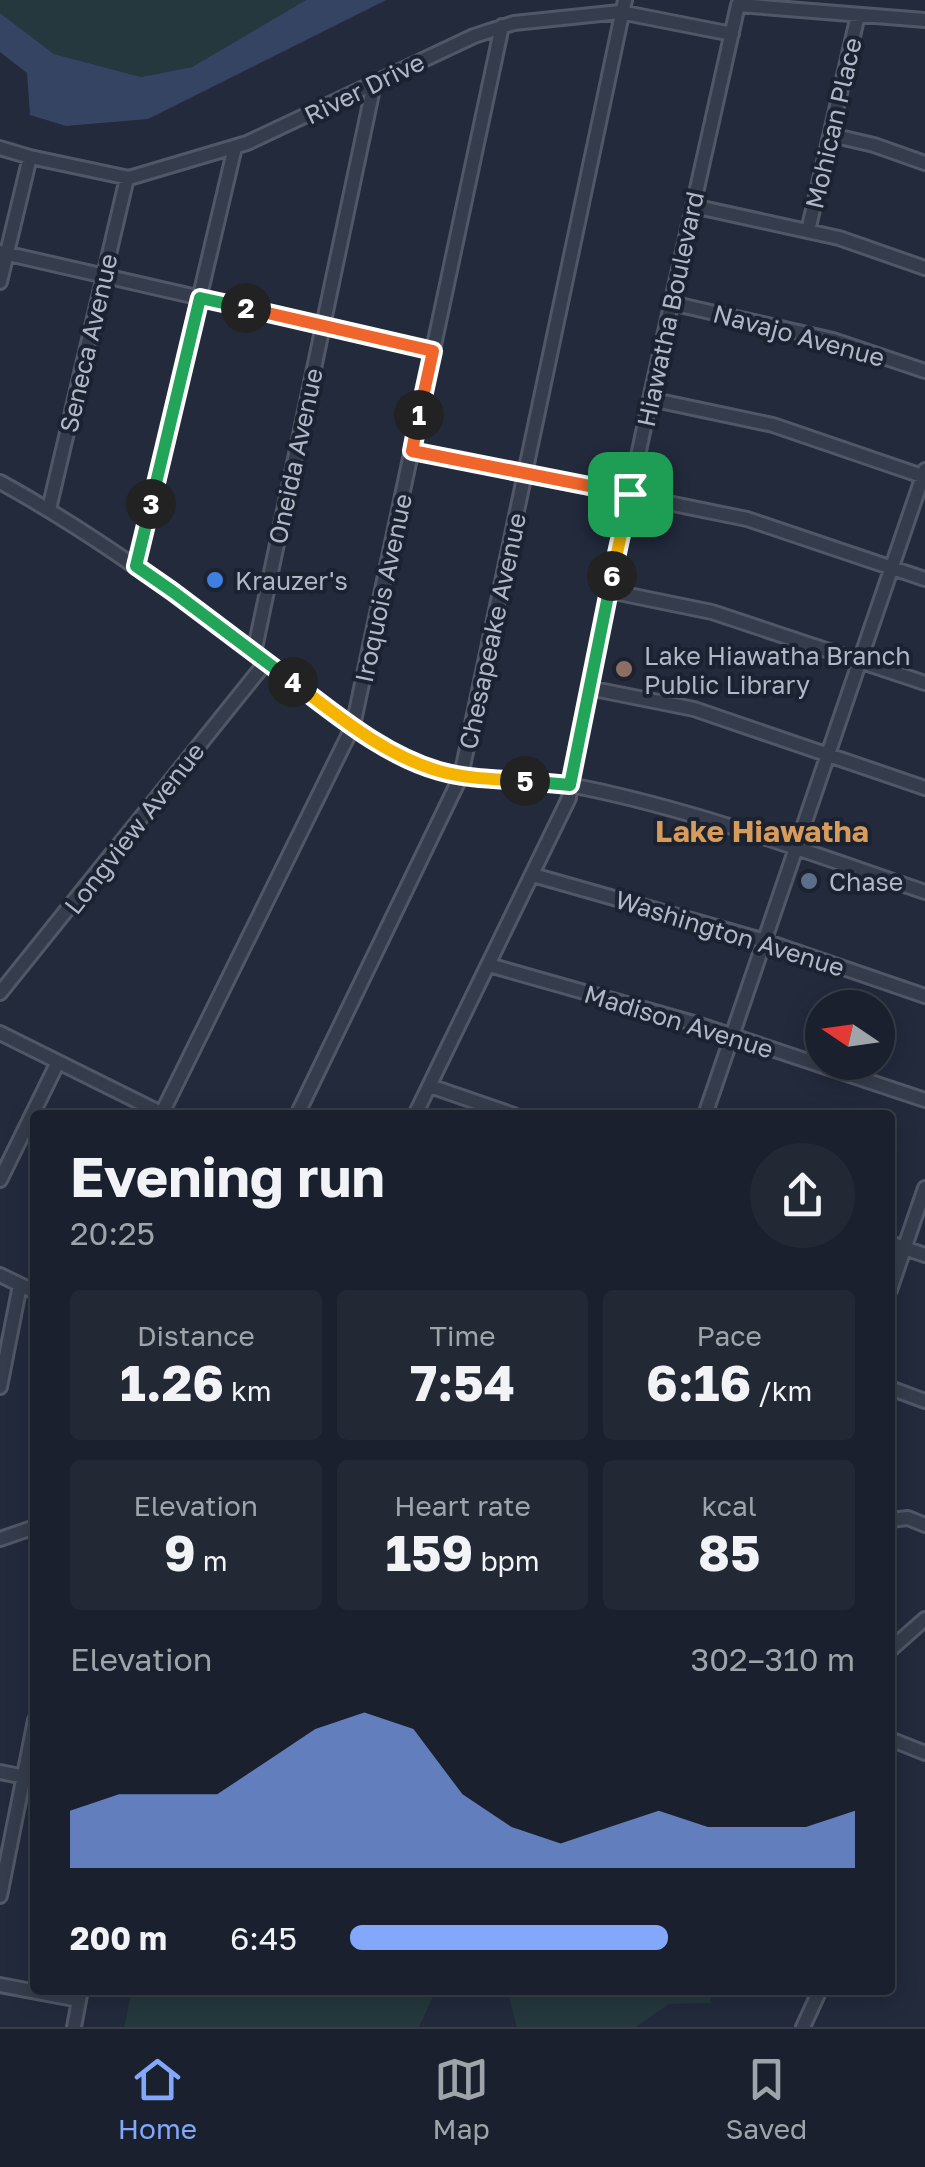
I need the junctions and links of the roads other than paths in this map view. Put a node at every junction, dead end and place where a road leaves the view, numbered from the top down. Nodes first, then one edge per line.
1 (623, 6) edge
2 (858, 15) junction
3 (925, 20) edge
4 (502, 26) junction
5 (732, 34) junction
6 (374, 84) junction
7 (830, 134) junction
8 (236, 147) junction
9 (0, 148) edge
10 (30, 157) junction
11 (925, 163) edge
12 (127, 178) junction
13 (693, 206) junction
14 (808, 231) junction
15 (3, 253) edge
16 (925, 268) edge
17 (104, 276) junction
18 (0, 282) edge
19 (200, 298) junction
20 (671, 303) junction
21 (323, 324) junction
22 (433, 351) junction
23 (925, 371) edge
24 (650, 398) junction
25 (412, 451) junction
26 (525, 474) junction
27 (924, 474) edge
28 (0, 482) edge
29 (630, 494) junction
30 (49, 509) junction
31 (136, 566) junction
32 (892, 568) junction
33 (925, 579) edge
34 (609, 591) junction
35 (254, 652) junction
36 (266, 662) junction
37 (860, 662) junction
38 (925, 683) edge
39 (589, 688) junction
40 (353, 726) junction
41 (828, 755) junction
42 (461, 776) junction
43 (570, 785) junction
44 (925, 788) edge
45 (796, 848) junction
46 (533, 875) junction
47 (925, 892) edge
48 (765, 940) junction
49 (489, 965) junction
50 (0, 993) edge
51 (925, 996) edge
52 (0, 1033) edge
53 (732, 1036) junction
54 (58, 1062) junction
55 (430, 1086) junction
56 (925, 1100) edge
57 (34, 1110) edge
58 (155, 1110) edge
59 (165, 1110) edge
60 (299, 1110) edge
61 (418, 1110) edge
62 (500, 1110) edge
63 (708, 1110) edge
64 (30, 1119) edge
65 (0, 1180) edge
66 (925, 1188) edge
67 (895, 1245) edge
68 (905, 1248) junction
69 (925, 1255) edge
70 (0, 1274) edge
71 (895, 1276) edge
72 (20, 1285) junction
73 (30, 1290) edge
74 (0, 1387) edge
75 (895, 1390) edge
76 (925, 1400) edge
77 (895, 1519) edge
78 (925, 1525) edge
79 (30, 1529) edge
80 (0, 1538) edge
81 (925, 1619) edge
82 (895, 1646) edge
83 (895, 1741) edge
84 (925, 1754) edge
85 (0, 1772) edge
86 (29, 1777) edge
87 (0, 1896) edge
88 (0, 1985) edge
89 (30, 1989) edge
90 (80, 1995) edge
91 (818, 1995) edge
92 (74, 2027) edge
93 (803, 2027) edge

1 - 4 street, River Drive
1 - 5 street, River Drive
1 - 26 street, Chesapeake Avenue
2 - 3 street
2 - 5 street, Hiawatha Boulevard
2 - 7 street, Mohican Place
4 - 6 street, River Drive
4 - 22 street, Iroquois Avenue
5 - 13 street, Hiawatha Boulevard
6 - 8 street, River Drive
6 - 21 street, Oneida Avenue
7 - 11 street
7 - 14 street, Mohican Place
8 - 12 street, River Drive
8 - 19 street
9 - 10 street, River Drive
10 - 12 street, River Drive
10 - 15 street
12 - 17 street, Seneca Avenue
13 - 14 street
13 - 20 street, Hiawatha Boulevard
14 - 16 street
15 - 17 street
15 - 18 street
17 - 19 street
17 - 30 street, Seneca Avenue
19 - 21 street
19 - 31 street
20 - 23 street, Navajo Avenue
20 - 24 street, Hiawatha Boulevard
21 - 22 street
21 - 35 street, Oneida Avenue
22 - 25 street, Iroquois Avenue
24 - 27 street
24 - 29 street, Hiawatha Boulevard
25 - 26 street
25 - 40 street, Iroquois Avenue
26 - 29 street
26 - 42 street, Chesapeake Avenue
27 - 32 street
28 - 30 street
29 - 32 street
29 - 34 street, Hiawatha Boulevard
30 - 31 street
31 - 35 street
32 - 33 street
32 - 37 street
34 - 37 street
34 - 39 street, Hiawatha Boulevard
35 - 36 street
36 - 40 street
36 - 50 street, Longview Avenue
37 - 38 street
37 - 41 street
39 - 41 street
39 - 43 street, Hiawatha Boulevard
40 - 42 street
40 - 59 street, Iroquois Avenue
41 - 44 street
41 - 45 street
42 - 43 street
42 - 60 street, Chesapeake Avenue
43 - 45 street
43 - 46 street, Hiawatha Boulevard
45 - 47 street
45 - 48 street
46 - 48 street, Washington Avenue
46 - 49 street, Hiawatha Boulevard
48 - 51 street, Washington Avenue
48 - 53 street
49 - 53 street, Madison Avenue
49 - 55 street, Hiawatha Boulevard
52 - 54 street
53 - 56 street, Madison Avenue
53 - 63 street
54 - 57 street
54 - 58 street
55 - 61 street, Hiawatha Boulevard
55 - 62 street
64 - 65 street
66 - 68 street
67 - 68 street
68 - 69 street
68 - 71 street
70 - 72 street
72 - 73 street
72 - 74 street
75 - 76 street
77 - 78 street
79 - 80 street
81 - 82 street
83 - 84 street
85 - 86 street
86 - 87 street
88 - 89 street
90 - 92 street
91 - 93 street

